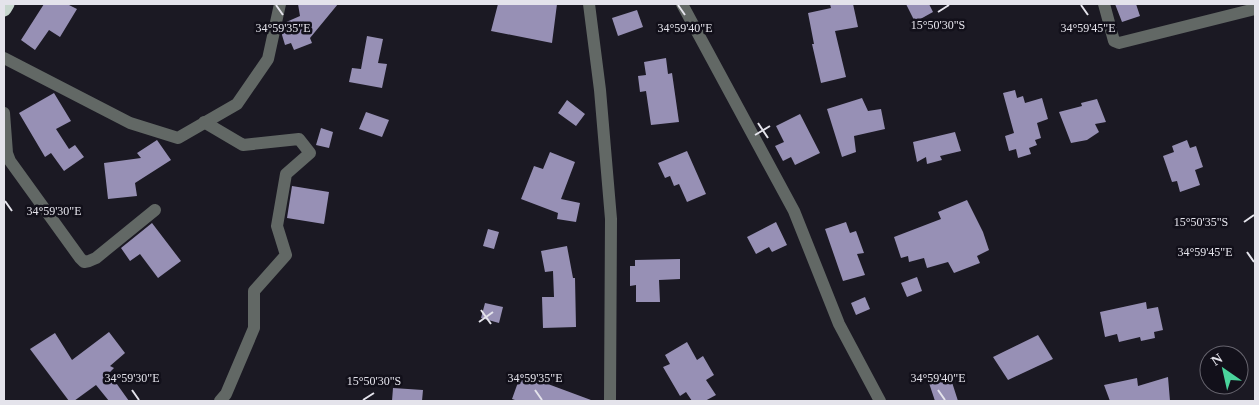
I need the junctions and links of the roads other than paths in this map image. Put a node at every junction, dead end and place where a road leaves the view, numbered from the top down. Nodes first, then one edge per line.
1 (7, 4) edge
2 (280, 4) edge
3 (588, 4) edge
4 (682, 4) edge
5 (1104, 4) edge
6 (4, 9) edge
7 (1255, 9) edge
8 (4, 58) edge
9 (4, 113) edge
10 (204, 122) junction
11 (155, 210) dead end
12 (220, 401) edge
13 (610, 401) edge
14 (880, 401) edge

1 - 6 highway
2 - 10 street
3 - 13 street
4 - 14 street
5 - 7 street
8 - 10 street
9 - 11 street
10 - 12 street

